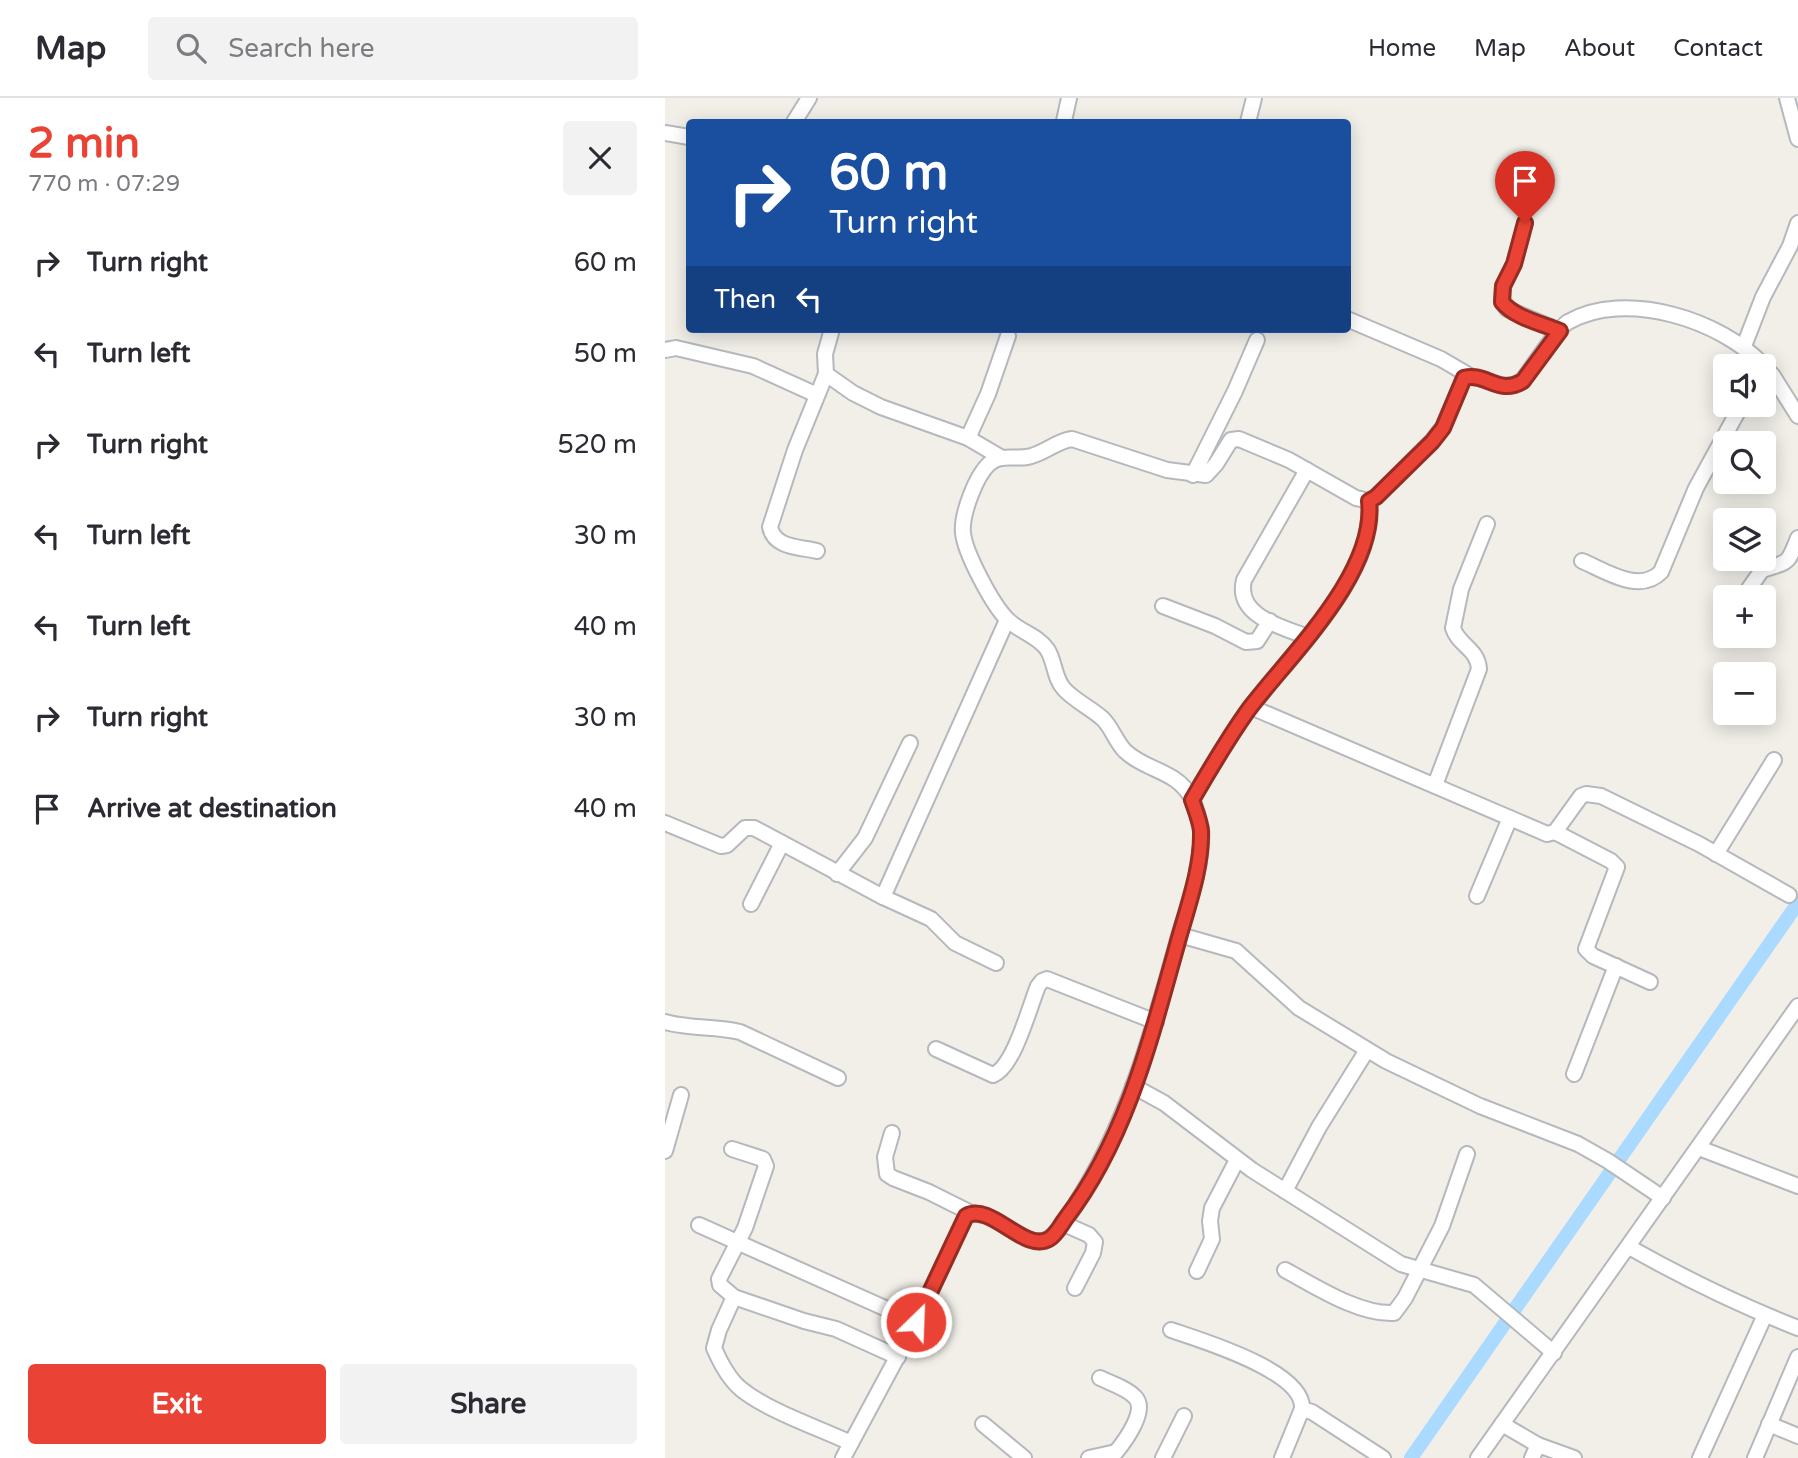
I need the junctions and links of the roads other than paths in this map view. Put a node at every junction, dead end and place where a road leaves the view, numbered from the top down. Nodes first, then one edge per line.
1 (809, 98) edge
2 (1069, 98) edge
3 (1254, 98) edge
4 (1786, 98) edge
5 (796, 119) edge
6 (1064, 119) edge
7 (1249, 119) edge
8 (665, 134) edge
9 (686, 137) edge
10 (1798, 139) edge
11 (1798, 222) edge
12 (1525, 223) dead end
13 (1351, 321) edge
14 (1560, 331) junction
15 (831, 333) edge
16 (1009, 336) dead end
17 (1257, 340) dead end
18 (1744, 346) junction
19 (665, 350) edge
20 (1752, 354) edge
21 (825, 374) junction
22 (1470, 376) junction
23 (1776, 384) edge
24 (817, 395) junction
25 (1798, 416) edge
26 (1735, 417) edge
27 (968, 438) junction
28 (1002, 458) junction
29 (1307, 470) junction
30 (1193, 475) junction
31 (1369, 501) junction
32 (1487, 524) dead end
33 (1798, 538) edge
34 (817, 551) dead end
35 (1582, 561) dead end
36 (1751, 585) edge
37 (1163, 606) dead end
38 (1007, 620) junction
39 (1270, 621) junction
40 (1308, 637) junction
41 (1251, 707) junction
42 (910, 743) dead end
43 (1775, 760) dead end
44 (1435, 785) junction
45 (1192, 800) junction
46 (1510, 818) junction
47 (665, 823) edge
48 (1555, 832) junction
49 (782, 843) junction
50 (1716, 854) junction
51 (837, 874) junction
52 (1789, 895) dead end
53 (1476, 896) dead end
54 (883, 897) junction
55 (751, 904) dead end
56 (1180, 935) junction
57 (996, 963) dead end
58 (1616, 966) junction
59 (1650, 982) dead end
60 (1798, 1006) edge
61 (665, 1021) edge
62 (1156, 1022) junction
63 (936, 1049) dead end
64 (1367, 1050) junction
65 (1574, 1074) dead end
66 (838, 1078) dead end
67 (1133, 1086) junction
68 (681, 1095) dead end
69 (893, 1133) dead end
70 (1699, 1148) junction
71 (733, 1149) dead end
72 (665, 1151) edge
73 (1467, 1154) dead end
74 (1237, 1160) junction
75 (1798, 1186) edge
76 (1285, 1191) junction
77 (1663, 1198) junction
78 (971, 1213) junction
79 (1062, 1223) junction
80 (699, 1225) dead end
81 (737, 1243) junction
82 (1629, 1247) junction
83 (1285, 1270) dead end
84 (1419, 1270) junction
85 (1197, 1271) dead end
86 (1075, 1288) dead end
87 (734, 1297) junction
88 (1765, 1315) junction
89 (916, 1322) junction
90 (1798, 1328) edge
91 (1171, 1330) dead end
92 (1548, 1348) junction
93 (898, 1357) junction
94 (1798, 1357) edge
95 (1100, 1378) dead end
96 (1302, 1409) junction
97 (1184, 1416) dead end
98 (983, 1424) dead end
99 (1502, 1424) junction
100 (1769, 1424) junction
101 (1798, 1436) edge
102 (851, 1443) junction
103 (1535, 1451) edge
104 (843, 1458) edge
105 (1024, 1458) edge
106 (1089, 1458) edge
107 (1163, 1458) edge
108 (1282, 1458) edge
109 (1383, 1458) edge
110 (1478, 1458) edge
111 (1574, 1458) edge
112 (1700, 1458) edge
113 (1755, 1458) edge

1 - 5 street
2 - 6 street
3 - 7 street
4 - 10 street
8 - 9 street
11 - 18 street
12 - 14 street
13 - 22 street
14 - 18 street
14 - 22 street
15 - 21 street
16 - 27 street
17 - 30 street
18 - 20 street
19 - 24 street
21 - 24 street
21 - 27 street
22 - 31 street
23 - 25 street
24 - 34 street
26 - 35 street
27 - 28 street
28 - 30 street
28 - 38 street
29 - 30 street
29 - 31 street
29 - 39 street
31 - 40 street
32 - 44 street
33 - 36 street
37 - 39 street
38 - 45 street
38 - 54 street
39 - 40 street
40 - 41 street
41 - 44 street
41 - 45 street
42 - 51 street
43 - 50 street
44 - 46 street
45 - 56 street
46 - 48 street
46 - 53 street
47 - 49 street
48 - 50 street
48 - 58 street
49 - 51 street
49 - 55 street
50 - 52 street
51 - 54 street
54 - 57 street
56 - 62 street
56 - 64 street
58 - 59 street
58 - 65 street
60 - 70 street
61 - 66 street
62 - 63 street
62 - 67 street
64 - 76 street
64 - 77 street
67 - 74 street
67 - 79 street
68 - 72 street
69 - 78 street
70 - 75 street
70 - 77 street
71 - 81 street
73 - 84 street
74 - 76 street
74 - 85 street
76 - 84 street
77 - 82 street
78 - 79 street
78 - 89 street
79 - 86 street
80 - 81 street
81 - 87 street
81 - 89 street
82 - 88 street
82 - 92 street
83 - 84 street
84 - 92 street
87 - 93 street
87 - 102 street
88 - 90 street
88 - 112 street
89 - 93 street
91 - 96 street
92 - 99 street
93 - 102 street
94 - 100 street
95 - 106 street
96 - 108 street
96 - 109 street
97 - 107 street
98 - 105 street
99 - 103 street
99 - 110 street
100 - 101 street
100 - 113 street
102 - 104 street
103 - 111 street

